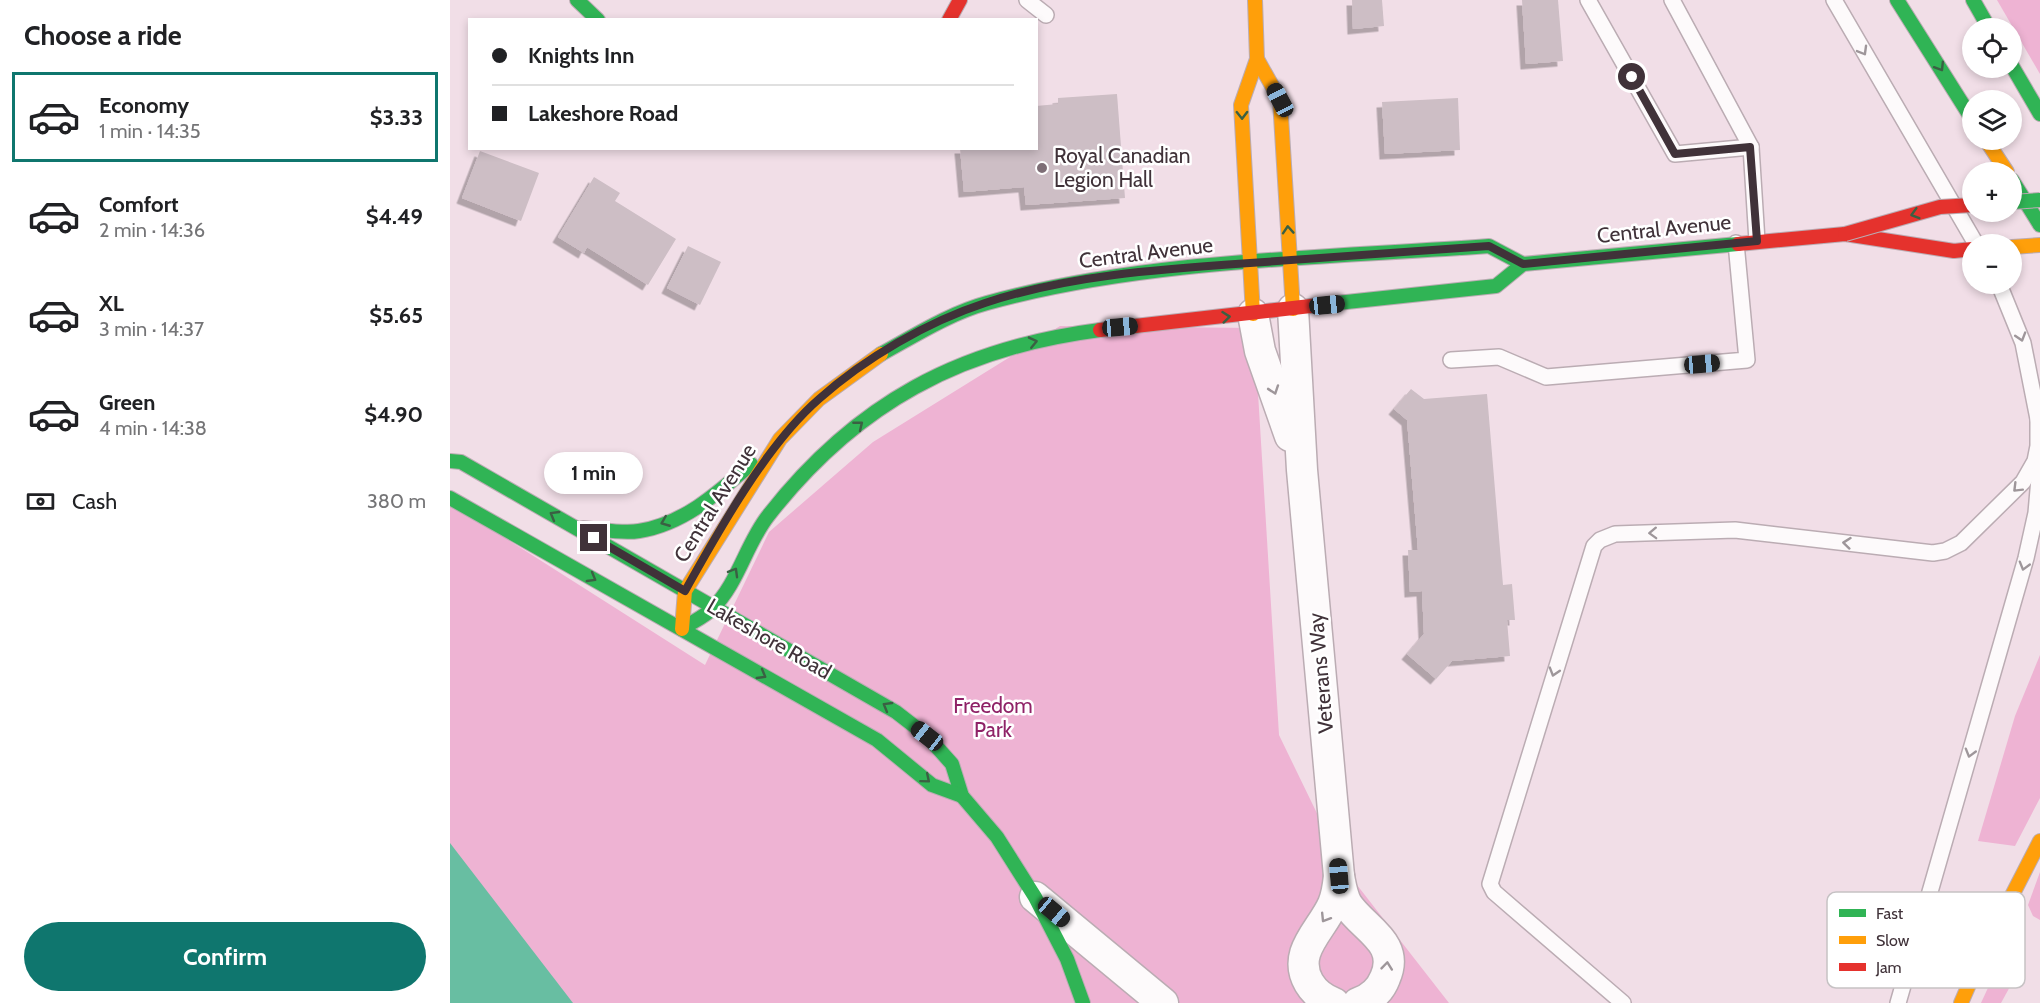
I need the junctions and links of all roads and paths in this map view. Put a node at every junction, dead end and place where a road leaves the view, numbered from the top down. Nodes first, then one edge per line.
1 (577, 0) edge
2 (960, 0) edge
3 (1027, 0) edge
4 (1255, 0) edge
5 (1588, 0) edge
6 (1672, 0) edge
7 (1834, 0) edge
8 (1897, 0) edge
9 (1973, 0) edge
10 (1046, 15) dead end
11 (596, 18) edge
12 (950, 18) edge
13 (1983, 18) edge
14 (1257, 59) junction
15 (2019, 78) edge
16 (1962, 103) edge
17 (2040, 114) edge
18 (1750, 147) junction
19 (2022, 196) edge
20 (2040, 200) edge
21 (2022, 201) edge
22 (1962, 206) edge
23 (2040, 225) edge
24 (1845, 234) junction
25 (1970, 234) edge
26 (1757, 241) junction
27 (1736, 243) junction
28 (2040, 245) edge
29 (2022, 246) edge
30 (1962, 250) edge
31 (1290, 260) junction
32 (1248, 263) junction
33 (1523, 264) junction
34 (2003, 294) edge
35 (1293, 309) junction
36 (1253, 314) junction
37 (1451, 360) dead end
38 (2038, 415) junction
39 (2040, 437) edge
40 (780, 439) junction
41 (450, 461) edge
42 (2040, 467) edge
43 (1302, 471) junction
44 (450, 498) edge
45 (576, 528) junction
46 (685, 591) junction
47 (714, 607) junction
48 (682, 629) junction
49 (962, 796) junction
50 (2040, 841) edge
51 (1339, 876) junction
52 (1930, 892) edge
53 (2014, 892) edge
54 (1035, 897) junction
55 (1902, 988) edge
56 (1968, 988) edge
57 (1083, 1003) edge
58 (1163, 1003) edge
59 (1334, 1003) edge
60 (1358, 1003) edge
61 (1623, 1003) edge
62 (1898, 1003) edge
63 (1961, 1003) edge

1 - 11 main road
2 - 12 main road
3 - 10 lane
4 - 14 main road
5 - 18 lane
6 - 18 lane
7 -> 25 lane
8 -> 16 main road
9 - 13 main road
31 -> 14 main road
14 -> 32 main road
15 - 17 main road
18 - 26 lane
19 - 23 main road
20 - 21 main road, bridge
22 -> 24 main road, Central Avenue, bridge
24 - 26 main road, Central Avenue
24 - 30 main road, Central Avenue
26 - 27 main road, Central Avenue
27 - 33 main road, Central Avenue
27 - 37 lane
28 - 29 main road
31 - 32 main road, Central Avenue
31 - 33 main road, Central Avenue
31 - 35 main road
32 - 36 main road
32 - 40 main road, Central Avenue
33 - 35 main road
34 -> 38 lane
35 - 36 main road
35 - 43 street, Veterans Way
36 -> 43 street, Veterans Way
47 -> 36 main road
38 - 39 lane
38 -> 61 lane
40 -> 45 main road
40 - 46 main road, Central Avenue
45 -> 41 main road, Lakeshore Road
42 -> 52 lane
43 - 51 street, Veterans Way
44 -> 48 main road, Lakeshore Road
45 - 46 main road, Lakeshore Road
46 - 47 main road, Lakeshore Road
46 - 48 main road, Central Avenue
47 - 48 main road
49 -> 47 main road, Lakeshore Road
48 -> 49 main road, Lakeshore Road
49 - 54 main road, Lakeshore Road
50 - 53 main road
51 -> 59 street, Veterans Way
60 -> 51 street, Veterans Way
54 - 57 main road, Lakeshore Road
54 - 58 street, Lakeshore Road
55 -> 62 lane
56 - 63 main road

